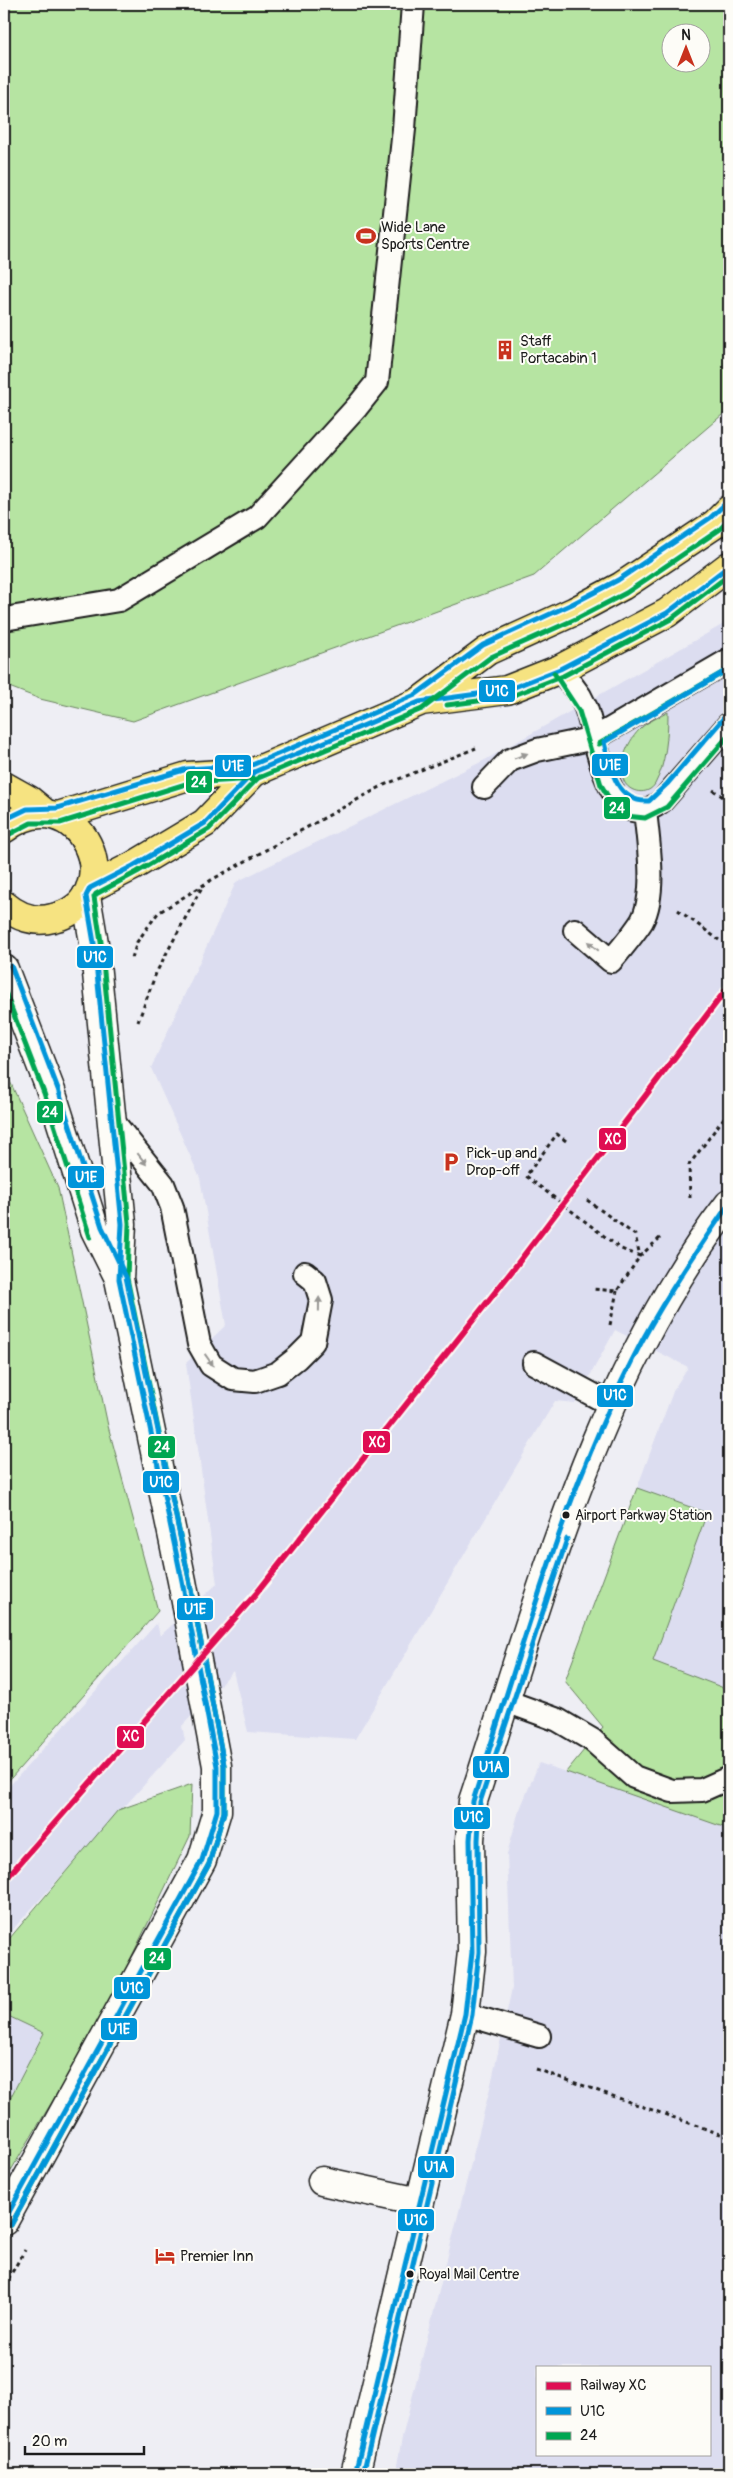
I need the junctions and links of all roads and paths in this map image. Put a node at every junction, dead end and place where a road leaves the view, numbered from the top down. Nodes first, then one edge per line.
1 (413, 4) edge
2 (729, 510) edge
3 (729, 566) edge
4 (4, 619) edge
5 (729, 660) edge
6 (560, 669) junction
7 (419, 702) junction
8 (729, 724) edge
9 (594, 738) junction
10 (476, 748) dead end
11 (254, 772) junction
12 (4, 786) edge
13 (484, 787) dead end
14 (645, 810) junction
15 (52, 815) junction
16 (4, 829) edge
17 (203, 885) junction
18 (88, 892) junction
19 (4, 905) edge
20 (683, 914) dead end
21 (574, 930) dead end
22 (720, 940) dead end
23 (129, 965) dead end
24 (4, 969) edge
25 (137, 1026) dead end
26 (729, 1111) edge
27 (112, 1120) junction
28 (566, 1142) dead end
29 (587, 1200) dead end
30 (722, 1213) edge
31 (696, 1249) junction
32 (640, 1256) junction
33 (305, 1273) dead end
34 (119, 1279) junction
35 (593, 1289) dead end
36 (534, 1363) dead end
37 (610, 1404) junction
38 (506, 1701) junction
39 (729, 1778) edge
40 (464, 2014) junction
41 (539, 2036) dead end
42 (528, 2066) dead end
43 (729, 2137) edge
44 (322, 2181) dead end
45 (419, 2202) junction
46 (4, 2221) edge
47 (355, 2474) edge

1 - 4 lane
2 - 7 main road
3 - 6 main road
5 - 9 lane
6 - 7 main road
6 - 9 lane
7 - 11 main road
8 - 14 lane
13 -> 9 lane
9 - 14 lane
10 - 17 path
11 - 15 main road
11 - 18 main road
12 - 15 main road
14 -> 21 lane
15 - 16 main road
15 - 18 main road
17 - 23 path
17 - 25 path
18 - 19 main road
18 - 27 street
20 - 22 path
24 - 34 street
26 - 30 path
27 -> 33 lane
27 - 34 street
28 - 32 path
29 - 32 path
30 - 31 street
31 - 32 path
31 - 37 street
32 - 35 path
34 - 46 street
36 - 37 lane
37 - 38 street
38 - 39 lane
38 - 40 street
40 - 41 lane
40 - 45 street
42 - 43 path
44 - 45 street
45 - 47 street

